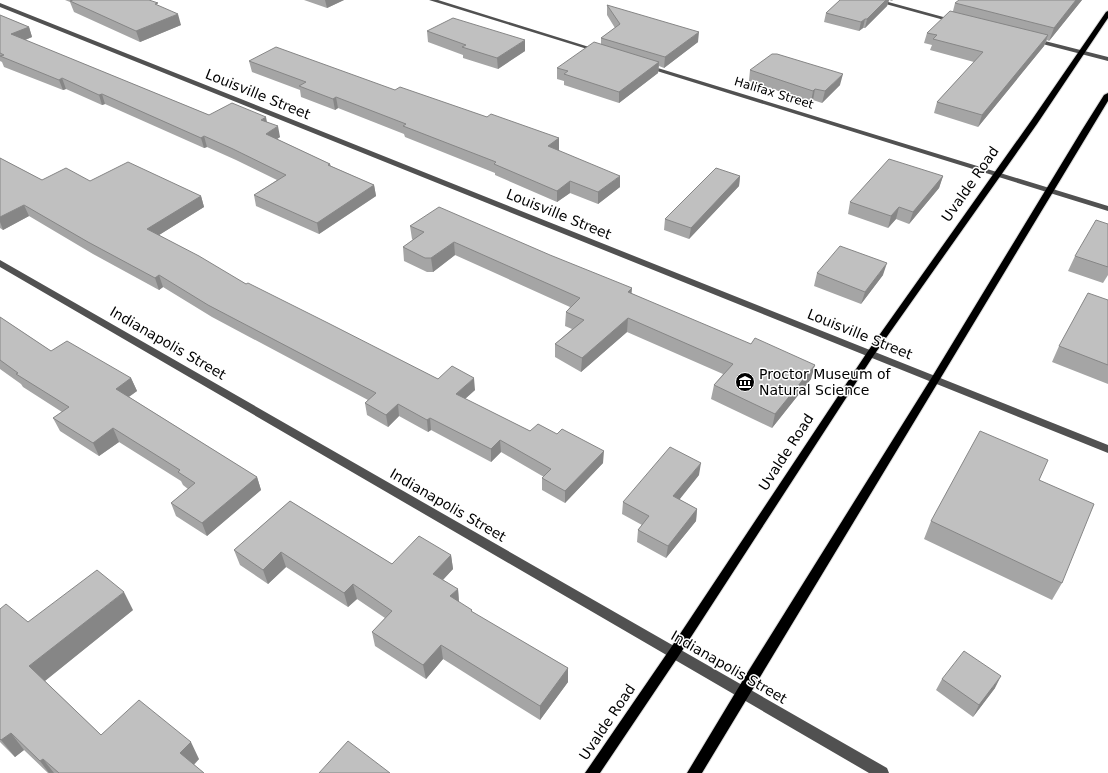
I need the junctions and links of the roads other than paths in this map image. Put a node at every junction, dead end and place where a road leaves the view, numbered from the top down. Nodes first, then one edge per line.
1 (432, 0) edge
2 (874, 0) edge
3 (0, 5) edge
4 (1108, 13) edge
5 (966, 23) edge
6 (1027, 39) edge
7 (1081, 52) junction
8 (608, 54) edge
9 (1108, 59) edge
10 (638, 64) edge
11 (1108, 95) edge
12 (996, 174) junction
13 (1048, 190) junction
14 (1108, 209) edge
15 (0, 263) edge
16 (870, 353) junction
17 (936, 379) junction
18 (1108, 449) edge
19 (674, 653) junction
20 (742, 692) junction
21 (592, 773) edge
22 (694, 773) edge
23 (882, 773) edge

1 - 8 street
2 - 5 street
3 - 16 street, Louisville Street
4 - 7 main road, Uvalde Road
6 - 7 street
7 - 9 street
7 - 12 main road, Uvalde Road
10 - 12 street, Halifax Street
11 - 13 main road
12 - 13 street, Halifax Street
12 - 16 main road, Uvalde Road
13 - 14 street, Halifax Street
13 - 17 main road
15 - 19 street, Indianapolis Street
16 - 17 street, Louisville Street
16 - 19 main road, Uvalde Road
17 - 18 street, Louisville Street
17 - 20 main road
19 - 20 street, Indianapolis Street
19 - 21 main road, Uvalde Road
20 - 22 main road
20 - 23 street, Indianapolis Street

